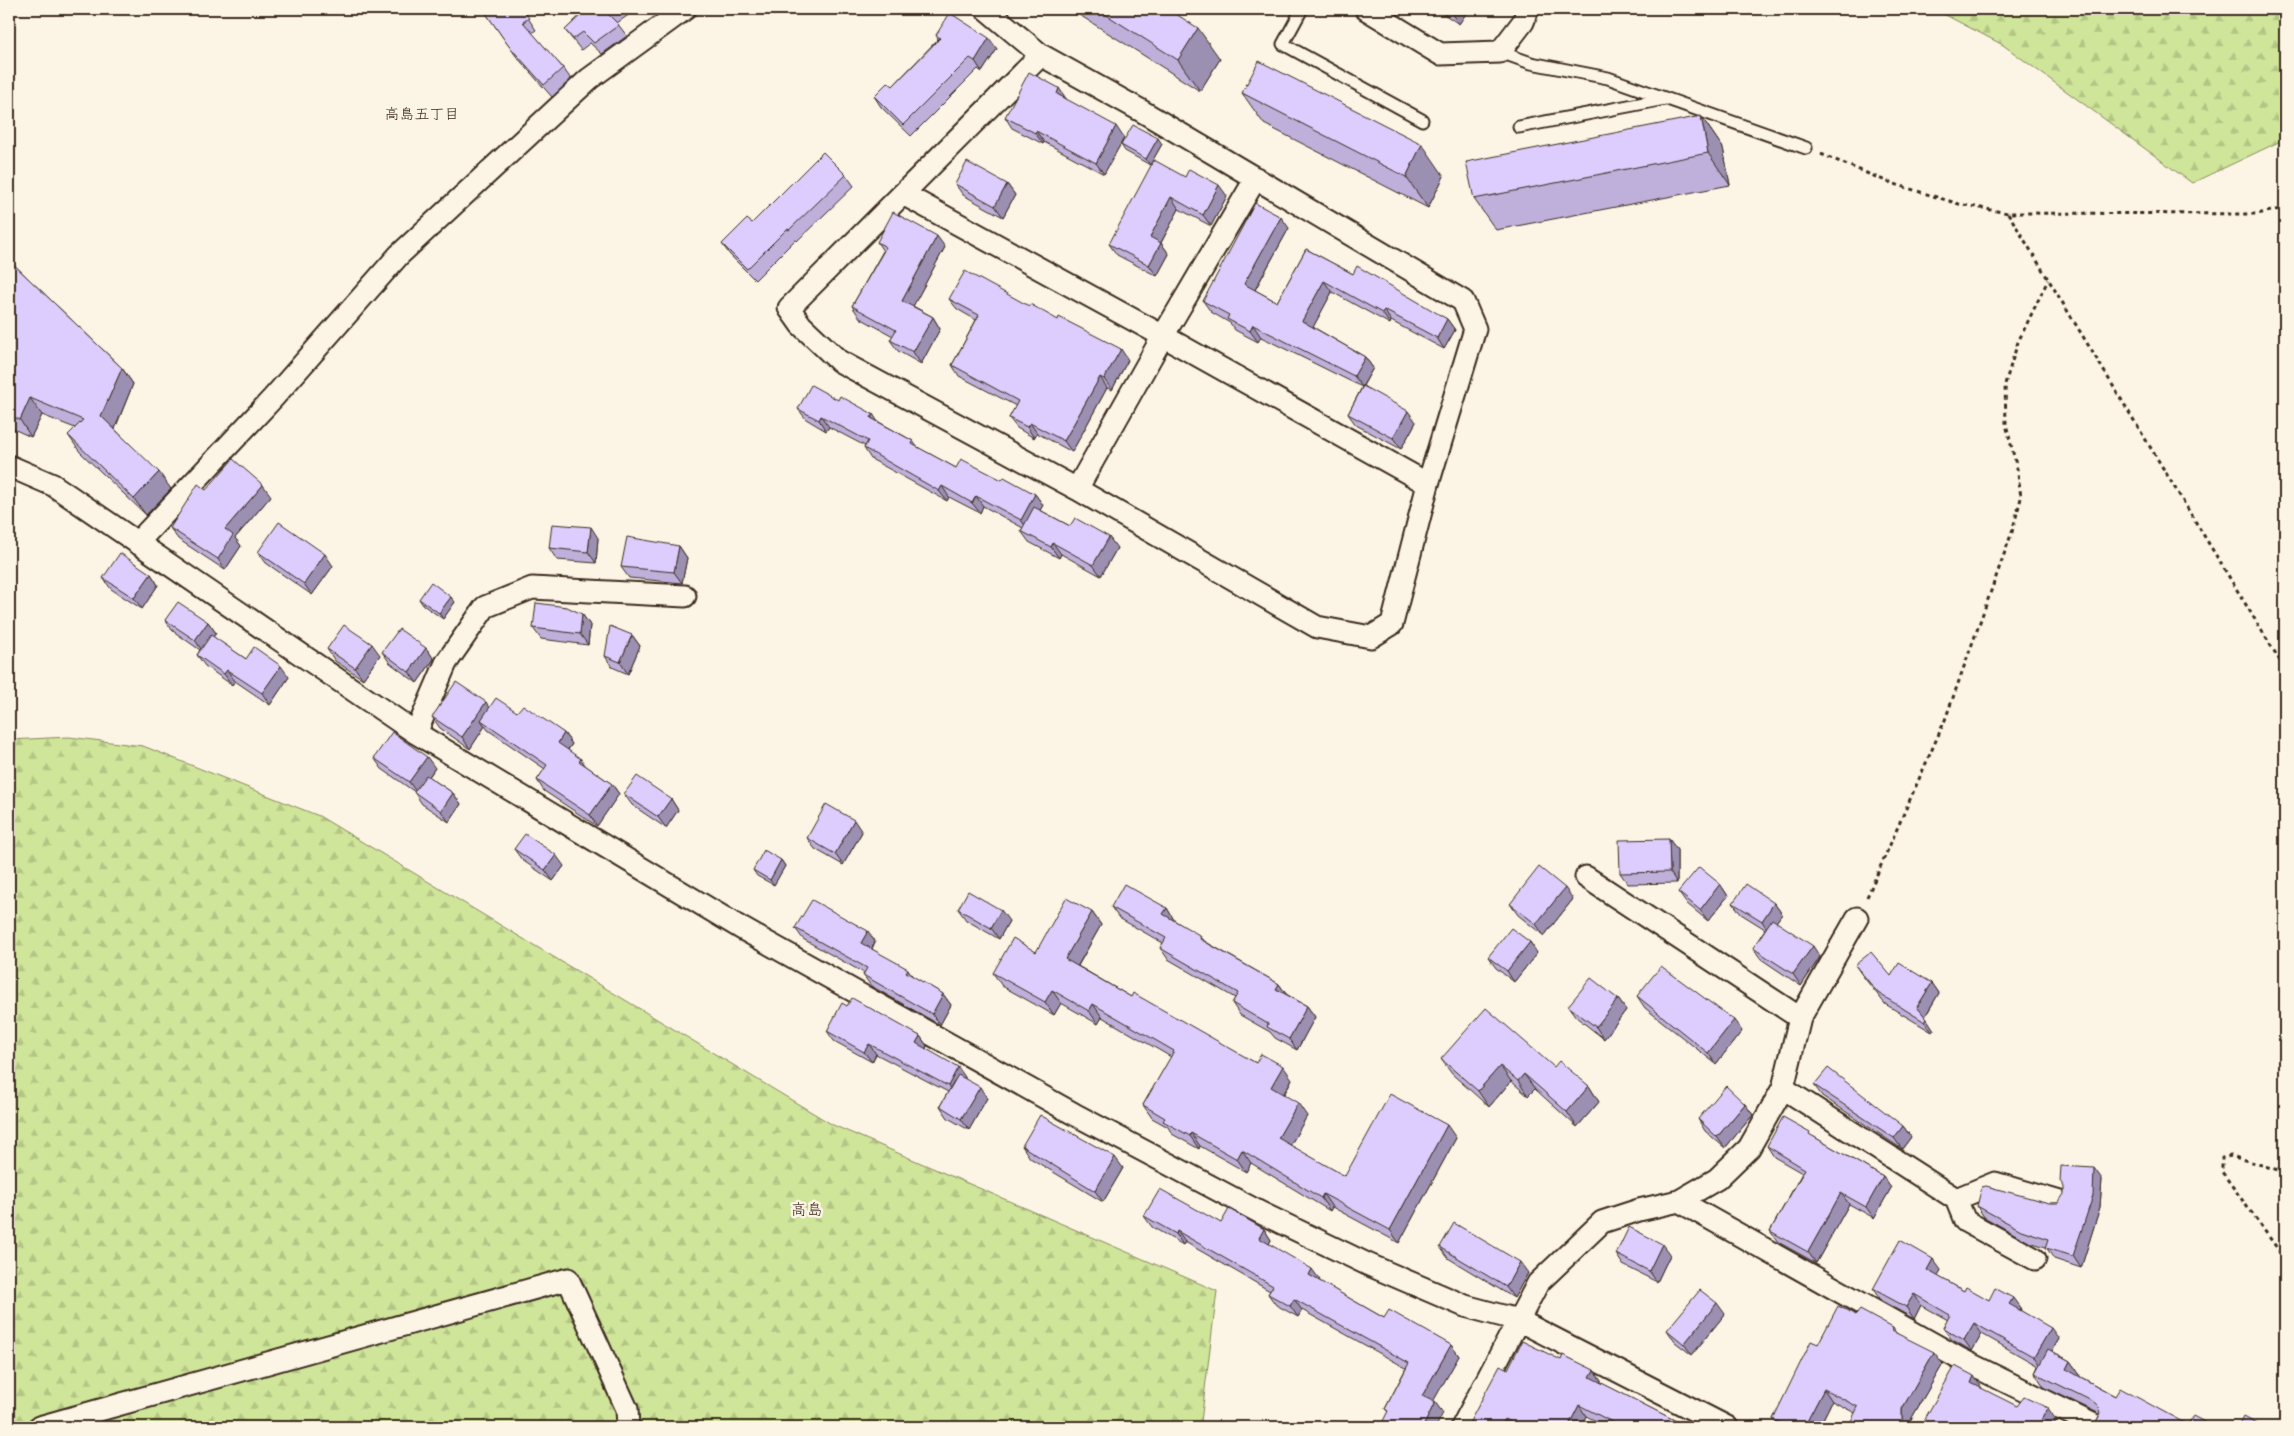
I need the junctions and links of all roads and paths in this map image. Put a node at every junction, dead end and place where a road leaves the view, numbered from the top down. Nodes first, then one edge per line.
1 (685, 9) edge
2 (986, 9) edge
3 (1302, 9) edge
4 (1366, 9) edge
5 (1528, 9) edge
6 (1500, 52) junction
7 (1041, 55) junction
8 (1667, 98) junction
9 (1422, 120) dead end
10 (1520, 127) dead end
11 (1806, 148) joint
12 (1256, 178) junction
13 (903, 194) junction
14 (2285, 208) edge
15 (2008, 213) junction
16 (2048, 280) junction
17 (1163, 336) junction
18 (9, 466) edge
19 (1428, 484) junction
20 (1077, 489) junction
21 (137, 543) junction
22 (685, 596) dead end
23 (2285, 669) edge
24 (416, 733) junction
25 (1586, 877) dead end
26 (1857, 918) joint
27 (1800, 1018) junction
28 (1783, 1088) junction
29 (2285, 1172) edge
30 (1956, 1199) junction
31 (1680, 1201) junction
32 (2060, 1202) edge
33 (2035, 1259) dead end
34 (2285, 1259) edge
35 (1518, 1320) junction
36 (1716, 1425) edge
37 (39, 1427) edge
38 (628, 1427) edge
39 (1462, 1427) edge
40 (2098, 1427) edge

1 - 21 street
2 - 7 street
3 - 9 lane
4 - 6 street
5 - 6 street
6 - 8 lane
7 - 12 street
7 - 13 street
8 - 10 lane
8 - 11 lane
11 - 15 path
12 - 17 street
12 - 19 street
13 - 17 street
13 - 20 street
14 - 15 path
15 - 16 path
16 - 23 path
16 - 26 path
17 - 19 street
17 - 20 street
18 - 21 street
19 - 20 street
21 - 24 street
22 - 24 street
24 - 35 street
25 - 27 street
26 - 27 street
27 - 28 street
28 - 30 street
28 - 31 street
29 - 34 path
30 - 32 street
30 - 33 street
31 - 35 street
31 - 40 street
35 - 36 street
35 - 39 street
37 - 38 street

